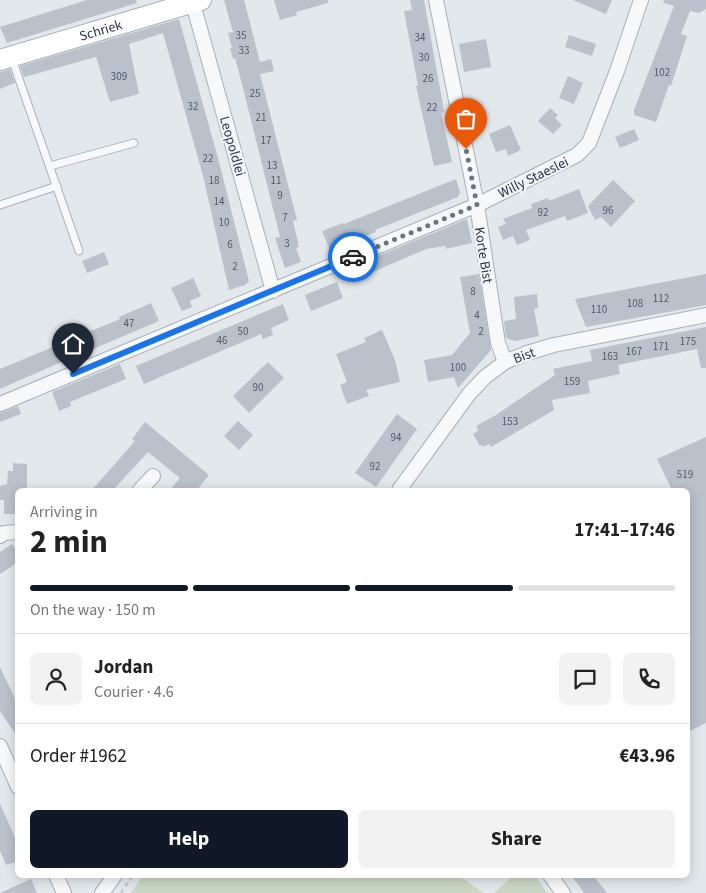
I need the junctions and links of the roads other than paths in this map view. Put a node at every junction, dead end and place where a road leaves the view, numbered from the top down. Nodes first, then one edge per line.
1 (436, 0) edge
2 (642, 0) edge
3 (195, 1) edge
4 (5, 58) edge
5 (134, 143) dead end
6 (50, 166) junction
7 (56, 186) junction
8 (0, 205) edge
9 (477, 205) junction
10 (79, 251) dead end
11 (273, 291) junction
12 (706, 315) edge
13 (505, 362) junction
14 (0, 404) edge
15 (154, 476) dead end
16 (142, 488) edge
17 (400, 488) edge
18 (15, 532) edge
19 (0, 536) edge
20 (0, 746) edge
21 (15, 780) edge
22 (57, 878) edge
23 (113, 878) edge
24 (552, 878) edge
25 (64, 893) edge
26 (102, 893) edge
27 (563, 893) edge

1 - 9 street, Korte Bist
2 - 9 street, Willy Staeslei
3 - 4 street, Schriek
3 - 11 street, Leopoldlei
4 - 6 lane
5 - 6 lane
6 - 7 lane
7 - 8 lane
7 - 10 lane
9 - 11 street, Willy Staeslei
9 - 13 street, Korte Bist
11 - 14 street, Willy Staeslei
12 - 13 street, Bist
13 - 17 street, Bist
15 - 16 street
18 - 19 street
20 - 21 street
22 - 25 street
23 - 26 street
24 - 27 street

